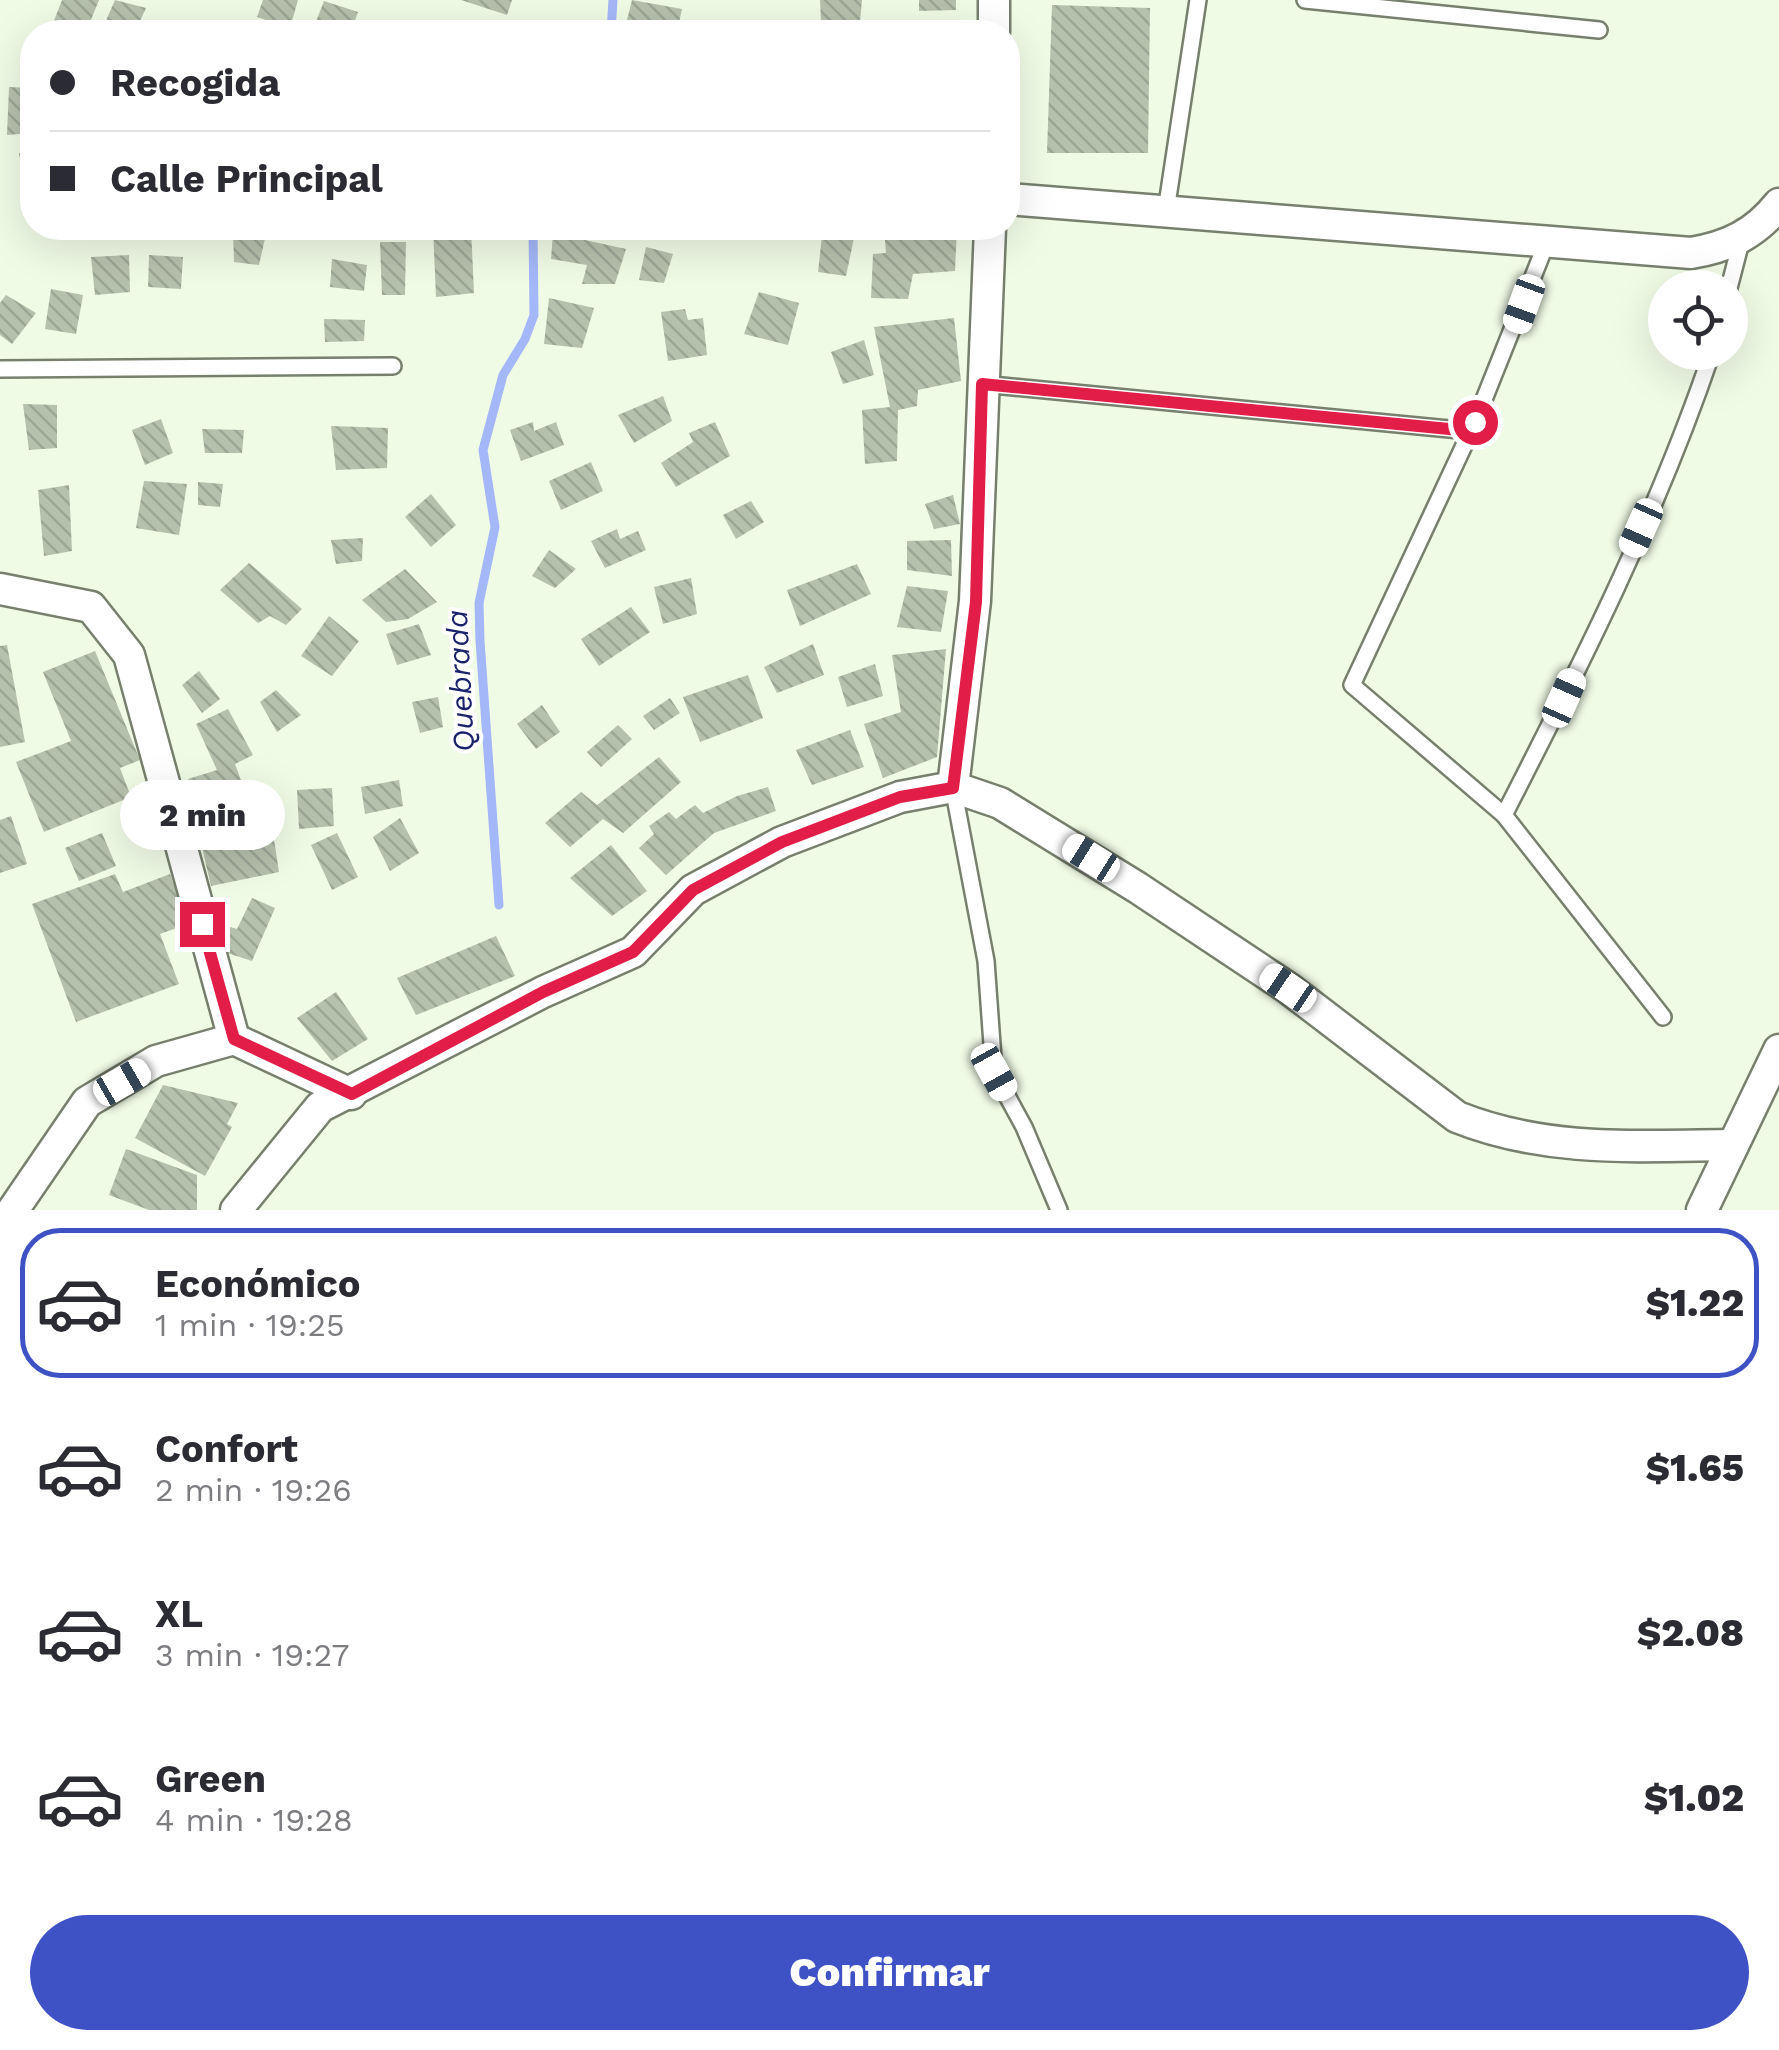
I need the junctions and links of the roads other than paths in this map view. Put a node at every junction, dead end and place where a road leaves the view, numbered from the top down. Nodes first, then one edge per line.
1 (1198, 0) edge
2 (1305, 0) edge
3 (1599, 30) dead end
4 (1020, 200) edge
5 (1779, 204) edge
6 (1166, 211) junction
7 (1742, 238) junction
8 (989, 240) edge
9 (1546, 244) junction
10 (1734, 270) edge
11 (394, 366) dead end
12 (0, 369) edge
13 (1706, 370) edge
14 (982, 384) junction
15 (1470, 431) junction
16 (0, 590) edge
17 (953, 788) junction
18 (1504, 815) junction
19 (1663, 1017) dead end
20 (234, 1039) junction
21 (1779, 1050) edge
22 (352, 1094) junction
23 (1733, 1145) junction
24 (13, 1210) edge
25 (236, 1210) edge
26 (1058, 1210) edge
27 (1702, 1210) edge

1 - 6 lane
2 - 3 lane
4 - 6 street
5 - 7 street
6 - 9 street
7 - 9 street
7 - 10 lane
8 - 14 street
9 - 15 lane
11 - 12 lane
13 - 18 lane
14 - 15 lane
14 - 17 street
15 - 18 lane
16 - 20 street
17 - 22 street
17 - 23 street
17 - 26 lane
18 - 19 lane
20 - 22 street
20 - 24 street
21 - 23 street
22 - 25 street
23 - 27 street

